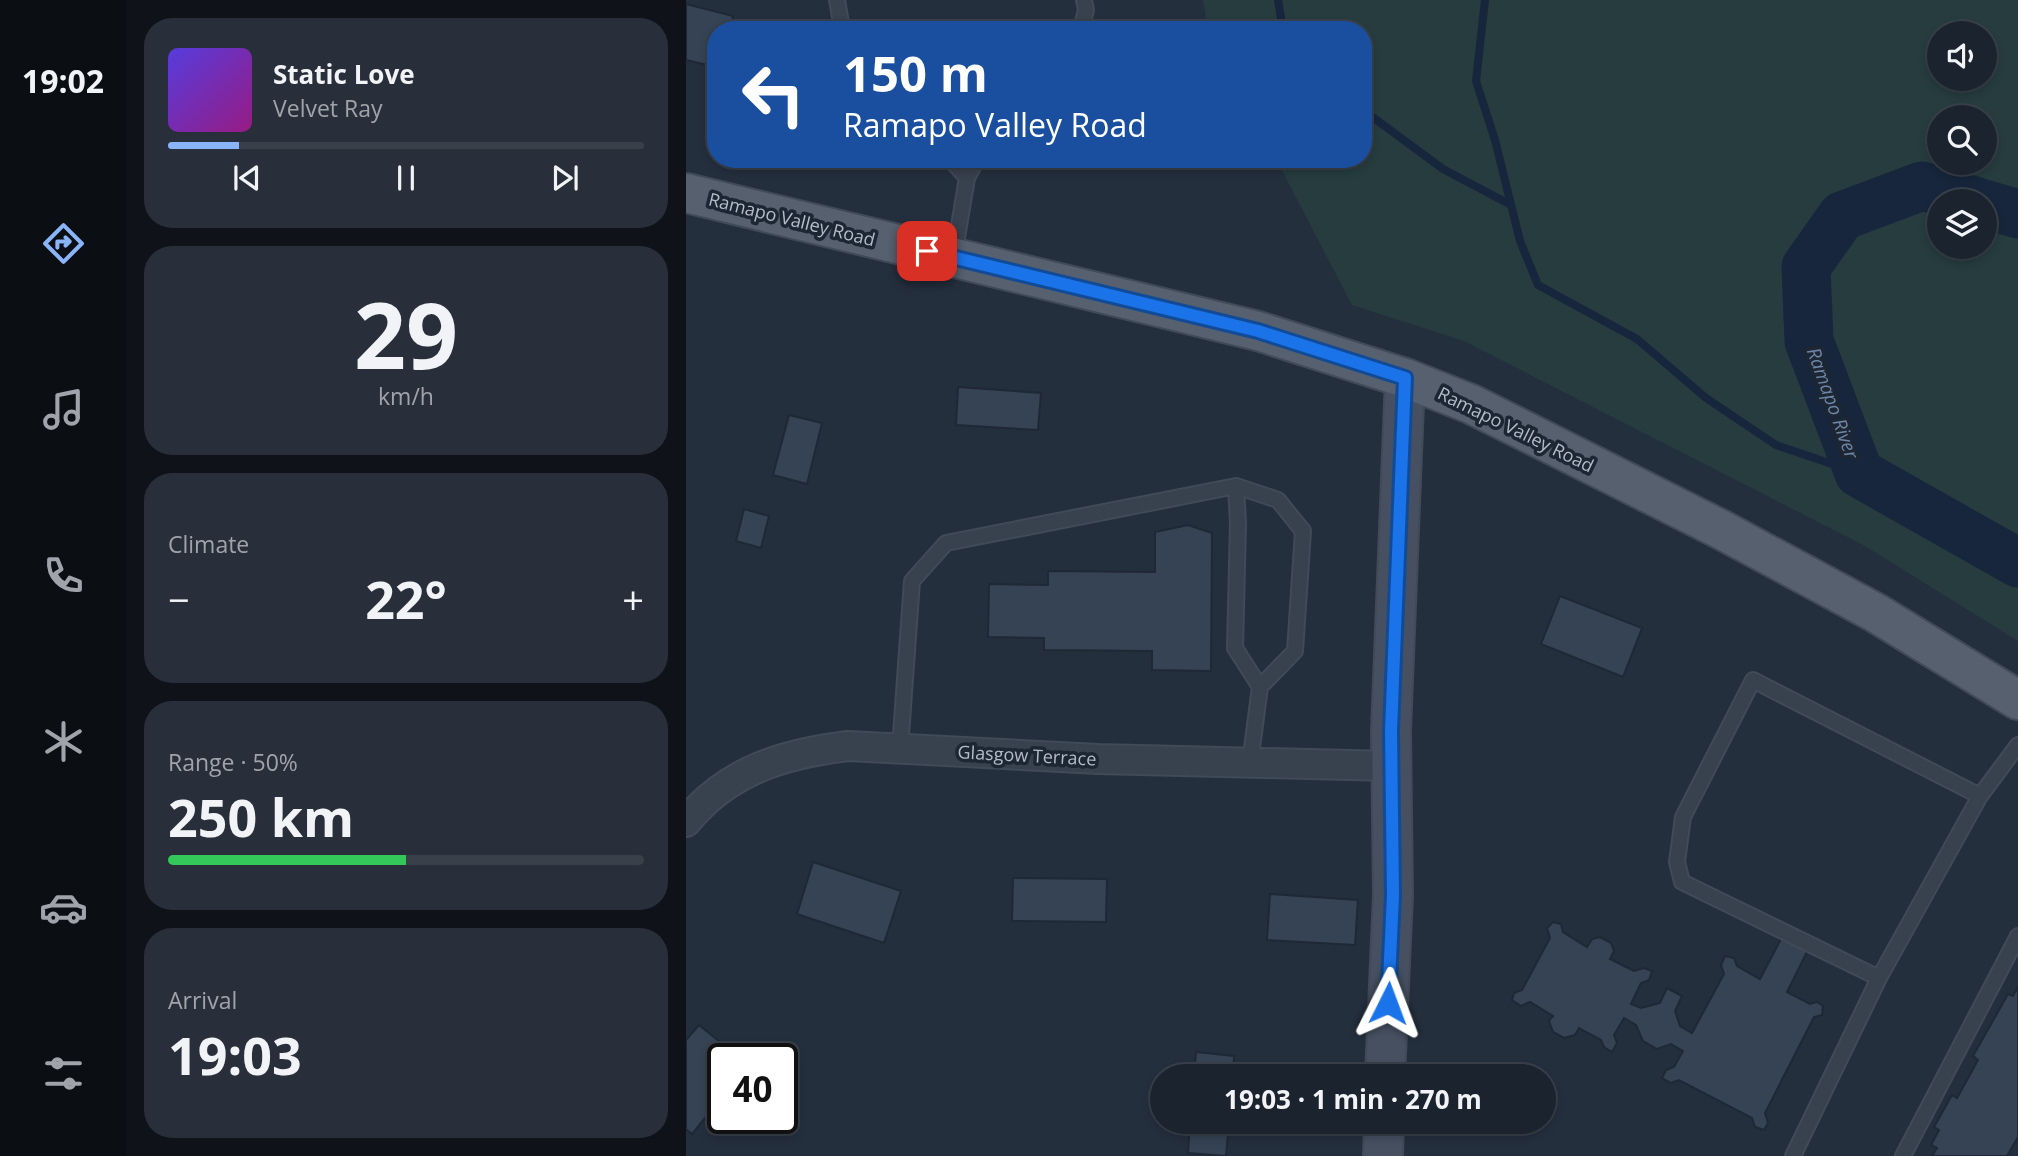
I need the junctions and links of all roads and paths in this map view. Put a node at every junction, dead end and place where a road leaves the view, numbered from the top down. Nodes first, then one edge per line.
1 (837, 0) edge
2 (1084, 0) edge
3 (841, 21) edge
4 (1083, 21) edge
5 (958, 168) edge
6 (972, 168) edge
7 (967, 178) junction
8 (686, 193) edge
9 (954, 258) junction
10 (1405, 378) junction
11 (1236, 486) junction
12 (1260, 687) junction
13 (2018, 700) edge
14 (2018, 745) edge
15 (900, 749) junction
16 (1250, 763) junction
17 (1391, 766) junction
18 (1980, 796) junction
19 (686, 822) edge
20 (2018, 936) edge
21 (1879, 978) junction
22 (1386, 1064) edge
23 (1384, 1134) edge
24 (1383, 1156) edge
25 (1793, 1156) edge
26 (1903, 1156) edge

1 - 3 lane
2 - 4 lane
5 - 7 lane
6 - 7 lane
7 - 9 lane
8 - 9 main road, Ramapo Valley Road
9 - 10 main road, Ramapo Valley Road
10 - 13 main road, Ramapo Valley Road
10 - 17 street
11 - 12 lane
11 - 12 lane
11 - 15 lane
12 - 16 lane
14 - 18 lane
15 - 16 street, Glasgow Terrace
15 - 19 street, Glasgow Terrace
16 - 17 street, Glasgow Terrace
17 - 22 street
18 - 21 lane
18 - 21 lane
20 - 26 lane
21 - 25 lane
23 - 24 street

